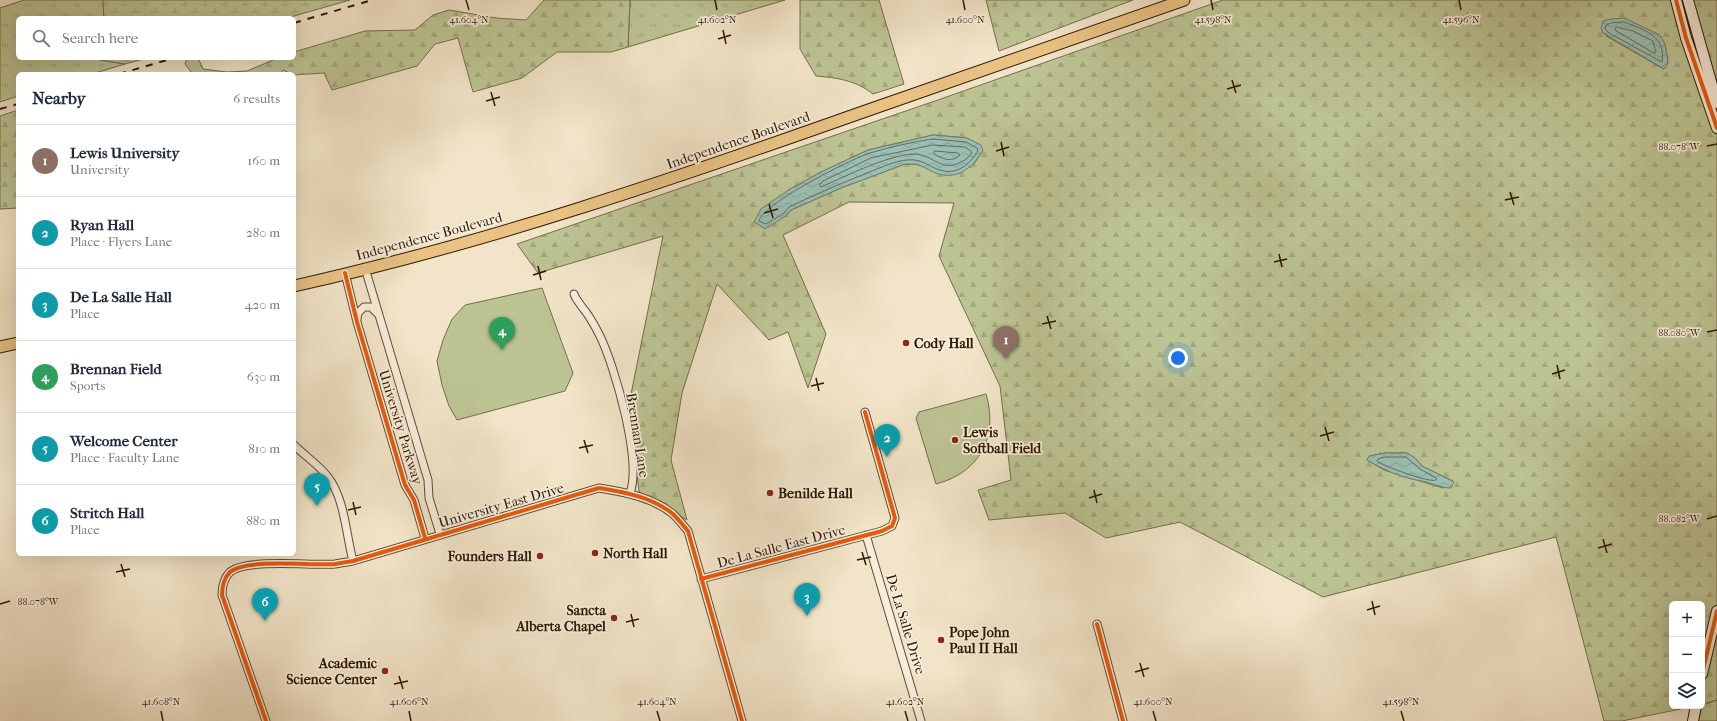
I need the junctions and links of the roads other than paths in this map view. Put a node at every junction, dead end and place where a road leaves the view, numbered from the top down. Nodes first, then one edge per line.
1 (1184, 0) edge
2 (1676, 0) edge
3 (1688, 0) edge
4 (1717, 103) edge
5 (1717, 128) edge
6 (365, 268) junction
7 (345, 273) junction
8 (296, 285) edge
9 (574, 294) dead end
10 (379, 316) junction
11 (357, 322) junction
12 (16, 343) edge
13 (0, 347) edge
14 (865, 412) dead end
15 (296, 447) edge
16 (630, 493) junction
17 (440, 534) junction
18 (866, 535) junction
19 (425, 538) junction
20 (353, 561) junction
21 (701, 579) junction
22 (1717, 611) edge
23 (1097, 624) dead end
24 (1702, 673) edge
25 (1695, 709) edge
26 (266, 721) edge
27 (742, 721) edge
28 (921, 721) edge
29 (1123, 721) edge
30 (1693, 721) edge

1 - 6 main road, Independence Boulevard
2 - 5 street
3 - 4 street
6 - 7 main road, Independence Boulevard
6 - 10 street, University Parkway
7 - 8 main road, Independence Boulevard
7 - 11 street, University Parkway
9 - 16 street, Brennan Lane
10 - 11 street
10 - 17 street, University Parkway
11 - 19 street, University Parkway
12 - 13 main road
14 - 18 street, De La Salle East Drive
15 - 20 street
16 - 17 street, University East Drive
16 - 21 street, University East Drive
17 - 19 street, University East Drive
18 - 21 street, De La Salle East Drive
18 - 28 street, De La Salle Drive
19 - 20 street, University East Drive
20 - 26 street, University East Drive
21 - 27 street
22 - 24 street
23 - 29 street
25 - 30 street

